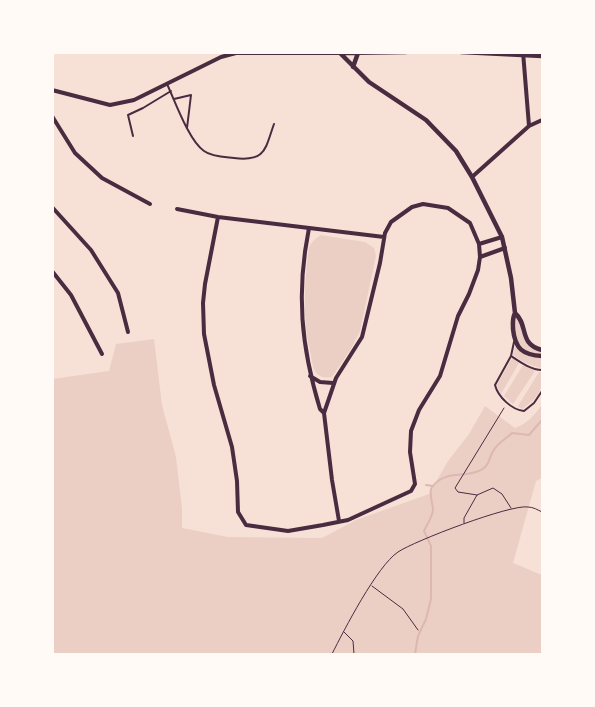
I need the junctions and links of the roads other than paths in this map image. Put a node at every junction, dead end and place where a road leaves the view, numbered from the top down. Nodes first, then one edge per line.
1 (406, 52) edge
2 (462, 52) edge
3 (340, 53) edge
4 (358, 53) edge
5 (523, 54) edge
6 (542, 56) edge
7 (353, 67) junction
8 (168, 84) junction
9 (52, 90) edge
10 (171, 91) junction
11 (174, 99) junction
12 (52, 116) edge
13 (542, 120) edge
14 (274, 124) dead end
15 (529, 126) junction
16 (187, 128) junction
17 (133, 136) dead end
18 (472, 177) junction
19 (150, 204) dead end
20 (52, 207) edge
21 (177, 209) dead end
22 (218, 217) junction
23 (309, 228) junction
24 (384, 237) junction
25 (502, 237) junction
26 (479, 244) junction
27 (505, 248) junction
28 (480, 257) junction
29 (52, 271) edge
30 (515, 313) junction
31 (128, 332) dead end
32 (515, 340) junction
33 (542, 350) edge
34 (102, 354) dead end
35 (511, 356) junction
36 (542, 356) edge
37 (542, 370) edge
38 (310, 376) junction
39 (333, 383) junction
40 (542, 390) edge
41 (324, 413) junction
42 (339, 521) junction

1 - 4 street
2 - 5 street
3 - 4 street
3 - 7 street
3 - 8 street
4 - 7 street
5 - 6 street
5 - 15 street
7 - 18 street
8 - 9 street
8 - 10 lane
10 - 11 lane
10 - 17 lane
11 - 16 lane
11 - 16 lane
12 - 19 street
13 - 15 street
14 - 16 lane
15 - 18 street
18 - 25 street
20 - 31 street
21 - 22 street
22 - 23 street
22 - 42 street
23 - 24 street
23 - 38 street
24 - 26 street
24 - 39 street
25 - 26 street
25 - 27 street
26 - 28 street
27 - 28 street
27 - 30 street
28 - 42 street
29 - 34 street
30 - 32 street
30 - 33 street
32 - 35 lane
32 - 36 street
35 - 37 lane
35 - 40 lane
38 - 39 street
38 - 41 street
39 - 41 street
41 - 42 street

